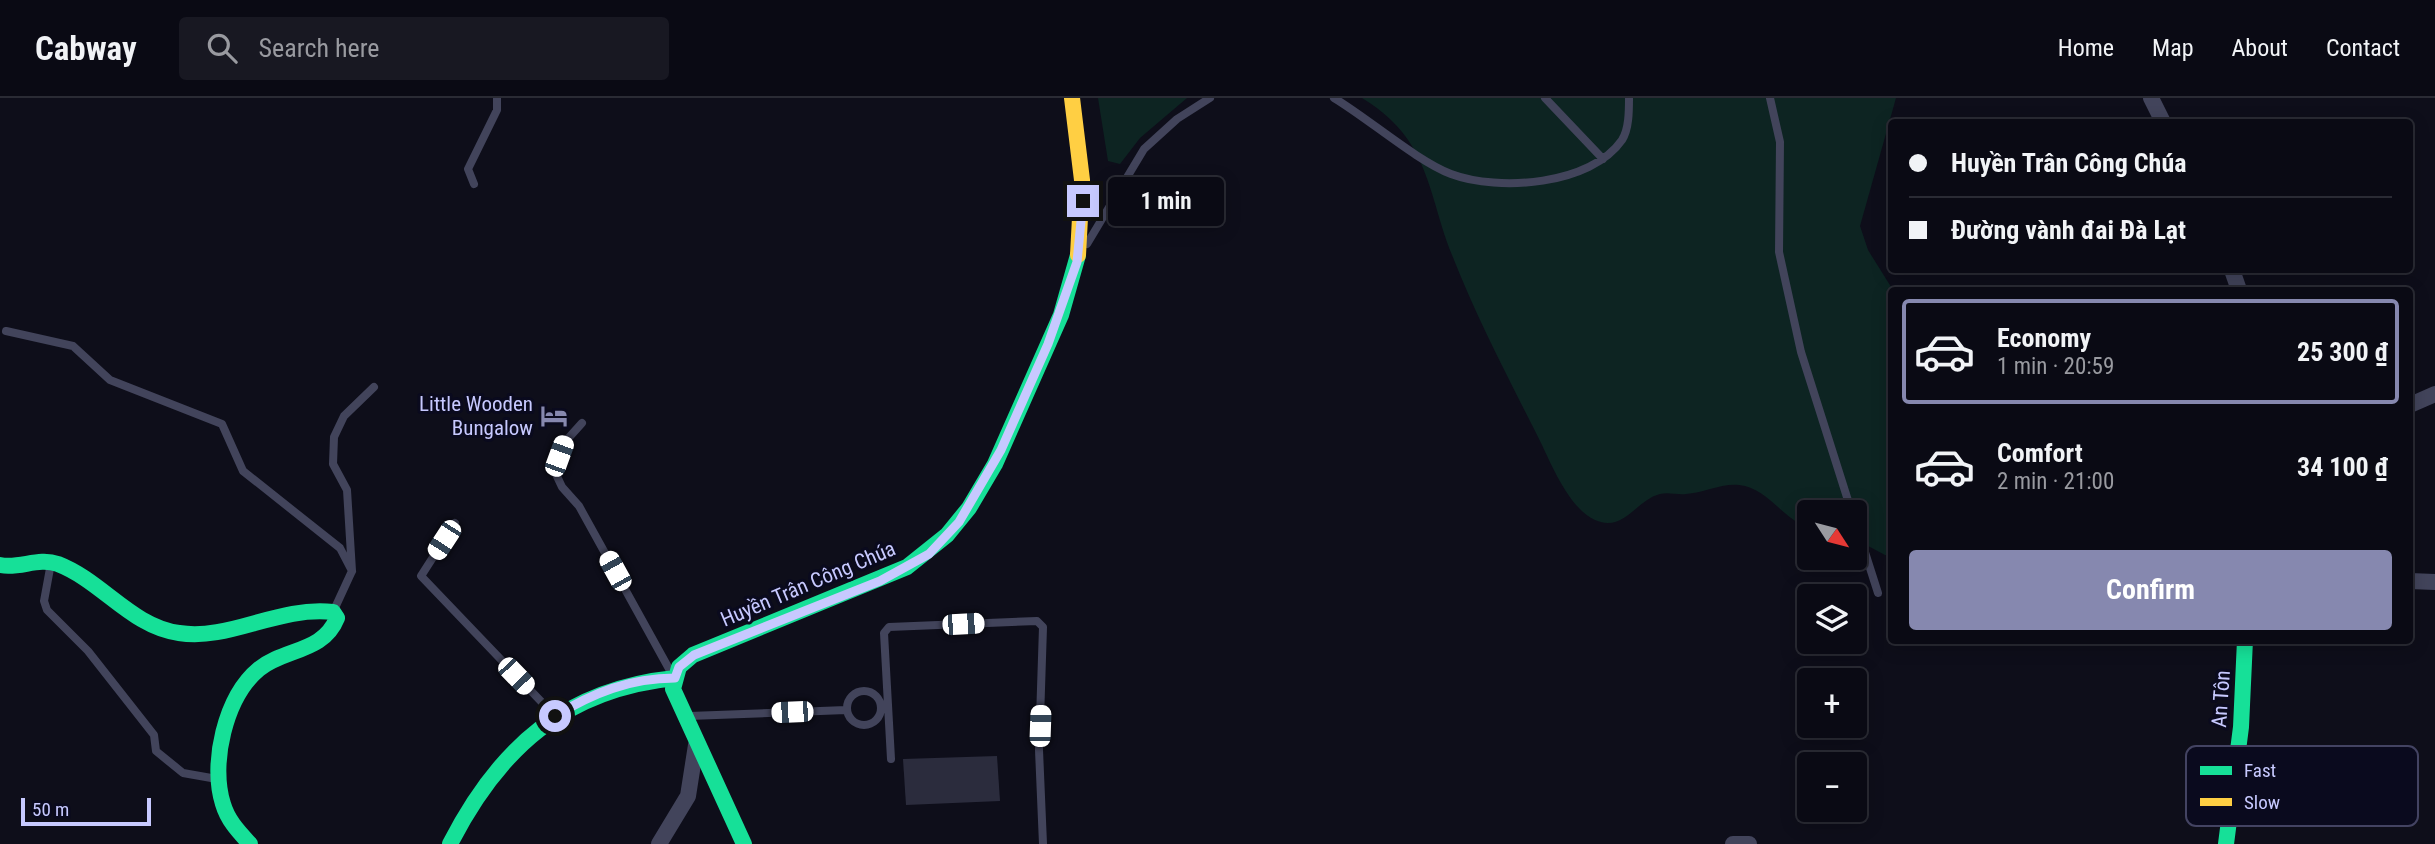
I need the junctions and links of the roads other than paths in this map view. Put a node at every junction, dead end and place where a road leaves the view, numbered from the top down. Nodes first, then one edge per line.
1 (497, 98) edge
2 (1072, 98) edge
3 (1210, 98) edge
4 (1334, 98) edge
5 (1545, 98) edge
6 (1629, 98) edge
7 (1770, 98) edge
8 (2151, 98) edge
9 (2162, 119) edge
10 (1603, 159) junction
11 (474, 184) dead end
12 (1077, 262) junction
13 (6, 331) dead end
14 (374, 387) dead end
15 (2435, 394) edge
16 (2413, 404) edge
17 (582, 423) dead end
18 (1848, 500) edge
19 (455, 523) dead end
20 (1867, 559) edge
21 (51, 563) junction
22 (0, 565) edge
23 (352, 571) junction
24 (2413, 581) edge
25 (2435, 582) edge
26 (1878, 593) dead end
27 (333, 612) junction
28 (2245, 644) edge
29 (675, 678) junction
30 (884, 706) junction
31 (846, 710) junction
32 (555, 716) junction
33 (682, 716) junction
34 (696, 745) junction
35 (2239, 746) edge
36 (891, 759) dead end
37 (220, 780) junction
38 (2228, 826) edge
39 (250, 844) edge
40 (450, 844) edge
41 (659, 844) edge
42 (744, 844) edge
43 (1043, 844) edge
44 (1733, 844) edge
45 (1749, 844) edge
46 (2226, 844) edge

1 - 11 lane
2 - 12 street
3 - 12 lane, Huyền Trân Công Chúa
4 - 10 lane
5 - 10 lane
6 - 10 lane
7 - 18 lane
8 - 9 street
12 - 29 street, Huyền Trân Công Chúa
13 - 23 lane
14 - 23 lane
15 - 16 street
17 - 29 lane
19 - 32 lane
20 - 26 lane
21 - 22 street
21 - 27 street
21 - 37 lane
23 - 27 lane
24 - 25 street
27 - 37 street
28 - 35 street, An Tôn
29 - 32 street
29 - 33 street
30 - 31 lane
30 - 31 lane
30 - 36 lane
30 - 43 lane
31 - 33 lane
32 - 40 street
33 - 34 street
34 - 41 street
34 - 42 street
37 - 39 street
38 - 46 street, An Tôn
44 - 45 street

